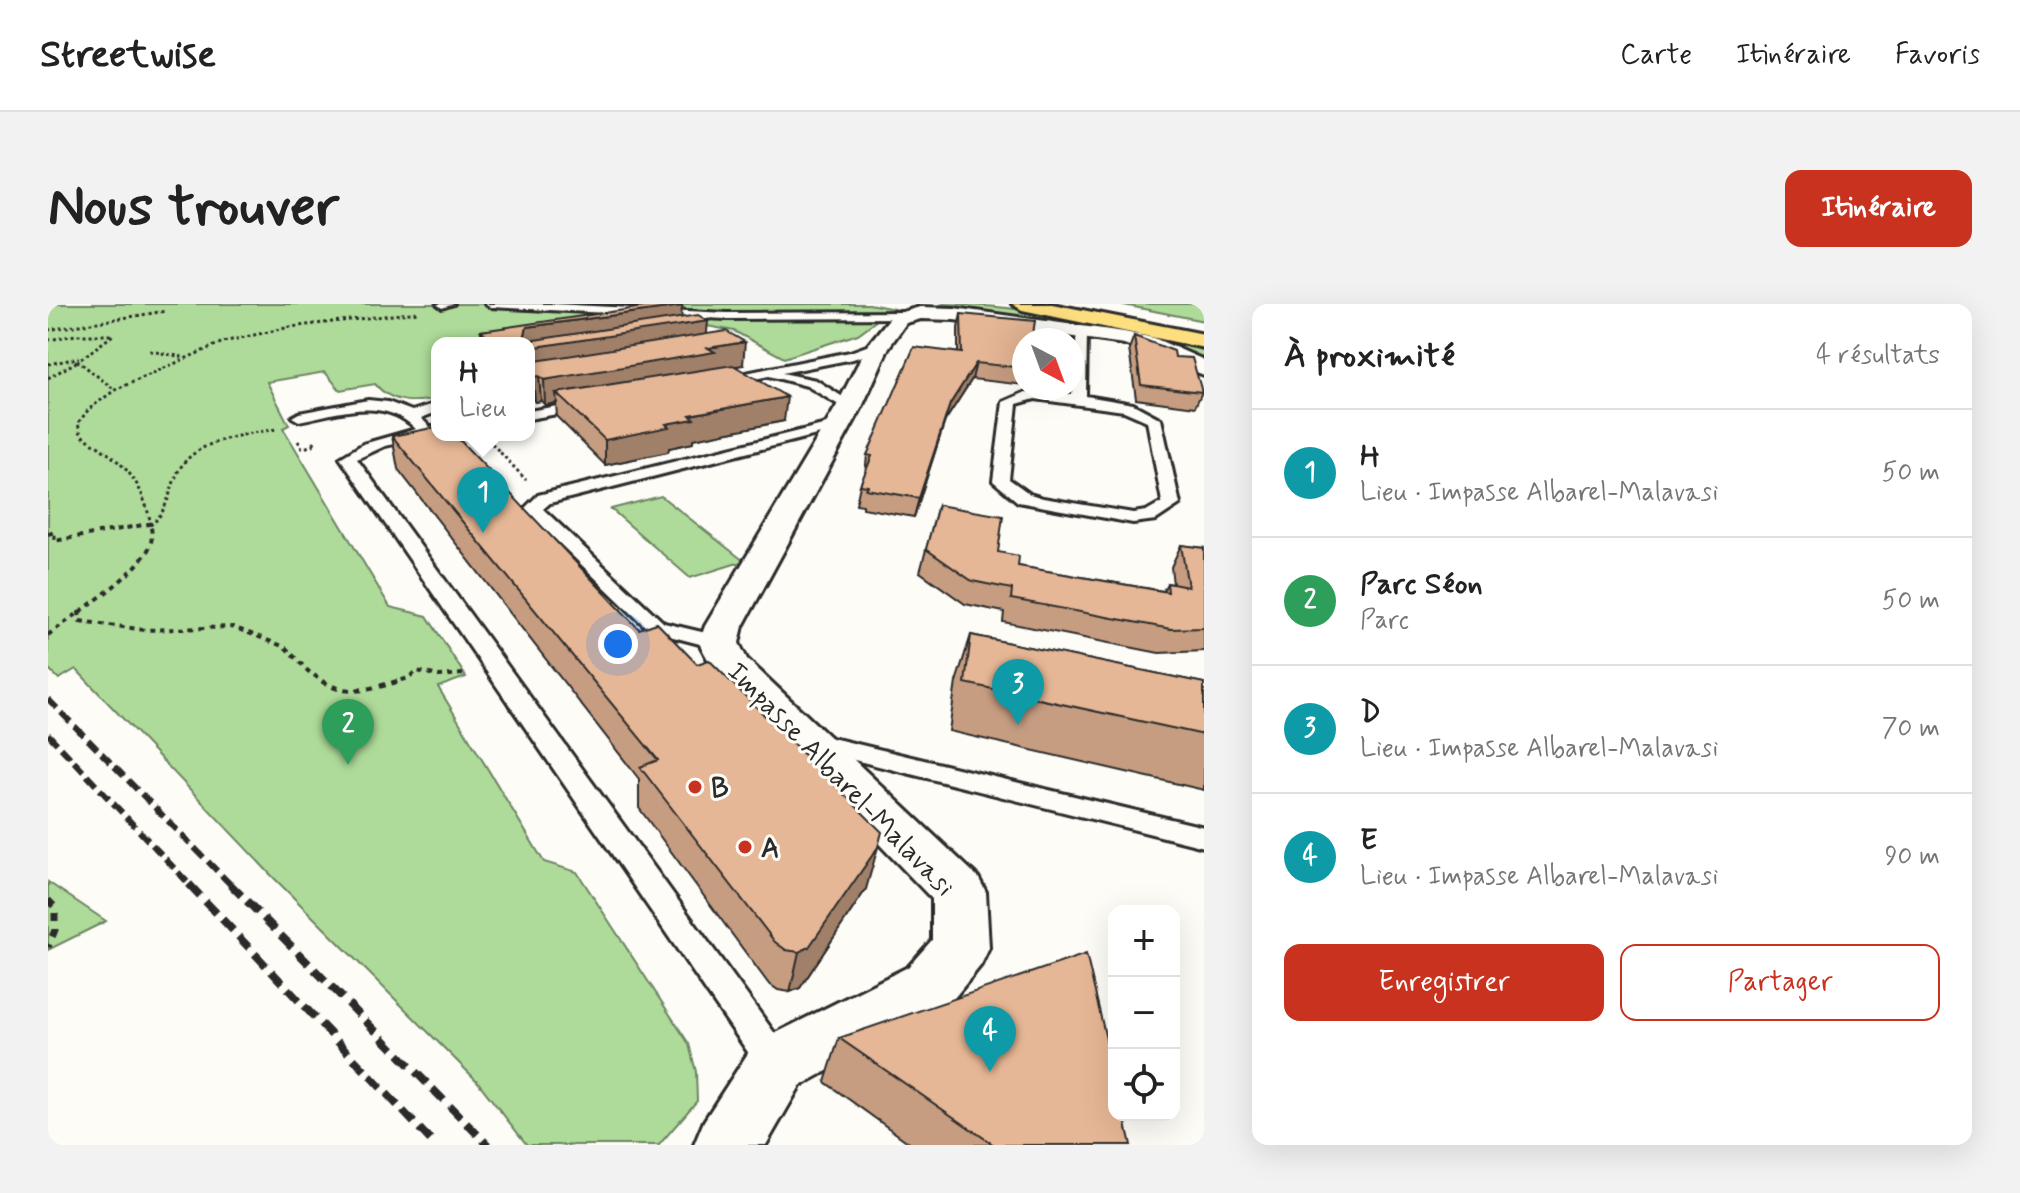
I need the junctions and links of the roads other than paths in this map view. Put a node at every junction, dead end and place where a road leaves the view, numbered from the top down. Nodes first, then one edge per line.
1 (449, 304) edge
2 (490, 304) edge
3 (1023, 304) edge
4 (442, 305) edge
5 (914, 315) junction
6 (1083, 318) edge
7 (1204, 328) edge
8 (1204, 341) edge
9 (878, 346) junction
10 (1204, 368) edge
11 (764, 375) junction
12 (702, 385) edge
13 (366, 388) dead end
14 (1079, 399) joint
15 (607, 401) edge
16 (380, 403) junction
17 (535, 414) edge
18 (844, 416) junction
19 (294, 422) road end
20 (426, 426) edge
21 (719, 643) junction
22 (805, 740) junction
23 (1204, 837) edge
24 (777, 1065) junction
25 (728, 1145) edge

1 - 4 lane
2 - 5 lane
3 - 8 highway
5 - 6 street
5 - 9 street, Impasse Albarel-Malavasi
6 - 7 highway
6 - 10 street
9 - 11 lane
9 - 18 street, Impasse Albarel-Malavasi
11 - 12 lane
11 - 18 lane
13 - 16 lane
14 - 14 lane
15 - 17 lane
16 - 19 lane
16 - 20 lane
18 - 21 street, Impasse Albarel-Malavasi
18 - 21 lane
20 - 24 lane
21 - 22 street, Impasse Albarel-Malavasi
22 - 23 lane
22 - 24 street, Impasse Albarel-Malavasi
24 - 25 street

